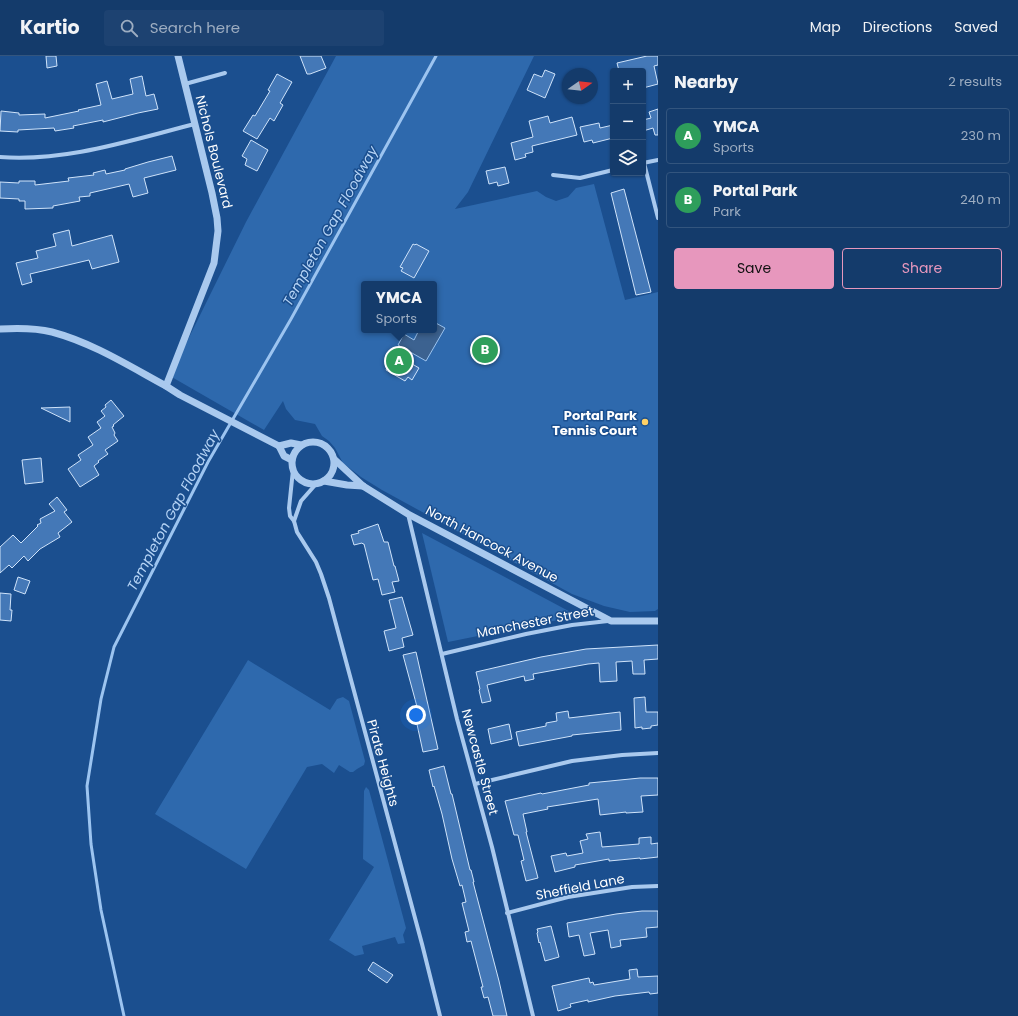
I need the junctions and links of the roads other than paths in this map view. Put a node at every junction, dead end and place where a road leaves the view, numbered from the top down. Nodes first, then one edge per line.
1 (178, 56) edge
2 (225, 72) dead end
3 (185, 84) junction
4 (195, 124) junction
5 (0, 157) edge
6 (658, 160) edge
7 (646, 162) edge
8 (610, 171) edge
9 (646, 174) edge
10 (553, 175) dead end
11 (658, 218) edge
12 (0, 329) edge
13 (166, 386) junction
14 (301, 445) junction
15 (279, 446) junction
16 (334, 459) junction
17 (292, 460) junction
18 (293, 470) junction
19 (324, 481) junction
20 (316, 484) junction
21 (363, 486) junction
22 (408, 514) junction
23 (294, 521) junction
24 (611, 621) junction
25 (658, 621) edge
26 (442, 654) junction
27 (658, 753) edge
28 (474, 784) junction
29 (658, 886) edge
30 (507, 913) junction
31 (440, 1016) edge
32 (533, 1016) edge

1 - 3 street, Nichols Boulevard
2 - 3 street, Nichols Boulevard
3 - 4 street, Nichols Boulevard
4 - 5 street
4 - 13 street, Nichols Boulevard
6 - 7 street
8 - 10 street
9 - 11 street
12 - 13 street
13 - 15 street
14 - 15 street, North Hancock Avenue
14 - 16 street, North Hancock Avenue
14 - 17 street
15 - 17 street
16 - 19 street
16 - 21 street, North Hancock Avenue
17 - 18 street
18 - 20 street
18 - 23 street, Pirate Heights
19 - 20 street
19 - 21 street, North Hancock Avenue
20 - 23 street
21 - 22 street, North Hancock Avenue
22 - 24 street, North Hancock Avenue
22 - 26 street, Newcastle Street
23 - 31 street, Pirate Heights
24 - 25 street, Manchester Street
24 - 26 street, Manchester Street
26 - 28 street, Newcastle Street
27 - 28 street
28 - 30 street, Newcastle Street
29 - 30 street, Sheffield Lane
30 - 32 street, Newcastle Street

